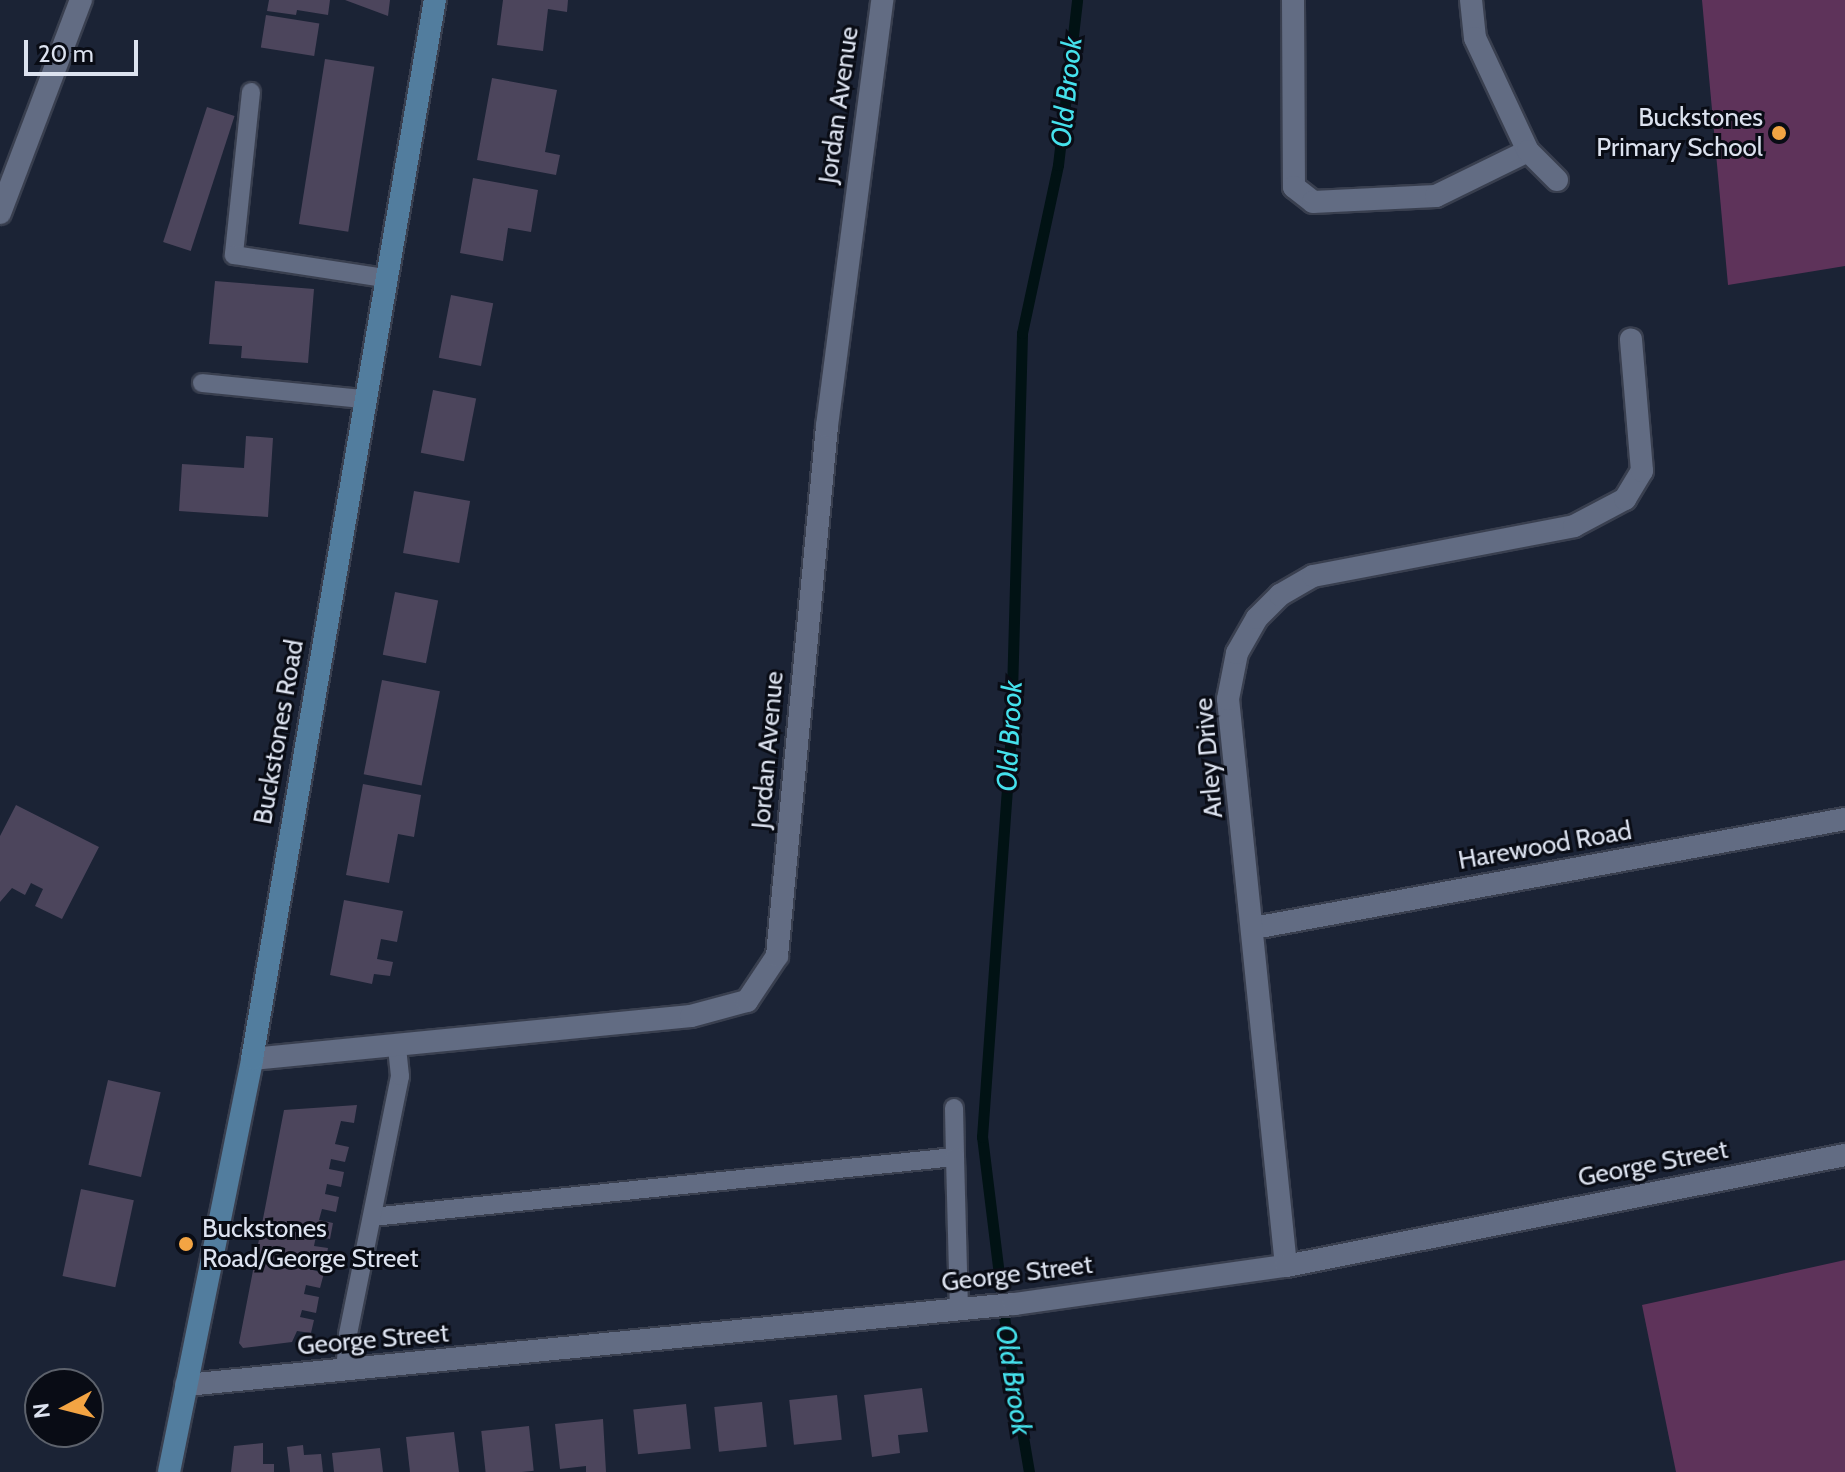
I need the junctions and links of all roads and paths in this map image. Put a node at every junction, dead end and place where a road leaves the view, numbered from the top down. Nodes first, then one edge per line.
1 (81, 0) edge
2 (435, 0) edge
3 (882, 0) edge
4 (1293, 0) edge
5 (1471, 0) edge
6 (251, 92) dead end
7 (1528, 151) junction
8 (1557, 180) dead end
9 (0, 213) edge
10 (385, 278) junction
11 (1631, 339) dead end
12 (202, 383) dead end
13 (363, 399) junction
14 (1845, 819) edge
15 (1254, 928) junction
16 (397, 1045) junction
17 (252, 1059) junction
18 (954, 1108) dead end
19 (1845, 1155) edge
20 (955, 1157) junction
21 (372, 1217) junction
22 (1286, 1266) junction
23 (965, 1310) junction
24 (345, 1371) junction
25 (186, 1385) junction
26 (169, 1472) edge

1 - 9 street
2 - 10 main road, Buckstones Road
3 - 16 street, Jordan Avenue
4 - 7 street
5 - 7 street
6 - 10 lane
7 - 8 street
10 - 13 main road, Buckstones Road
11 - 15 street, Arley Drive
12 - 13 lane
13 - 17 main road, Buckstones Road
14 - 15 street, Harewood Road
15 - 22 street, Arley Drive
16 - 17 street, Jordan Avenue
16 - 21 lane
17 - 25 main road, Buckstones Road
18 - 20 lane
19 - 22 street, George Street
20 - 21 lane
20 - 23 lane
21 - 24 lane
22 - 23 street, George Street
23 - 24 street, George Street
24 - 25 street, George Street
25 - 26 main road, Buckstones Road

